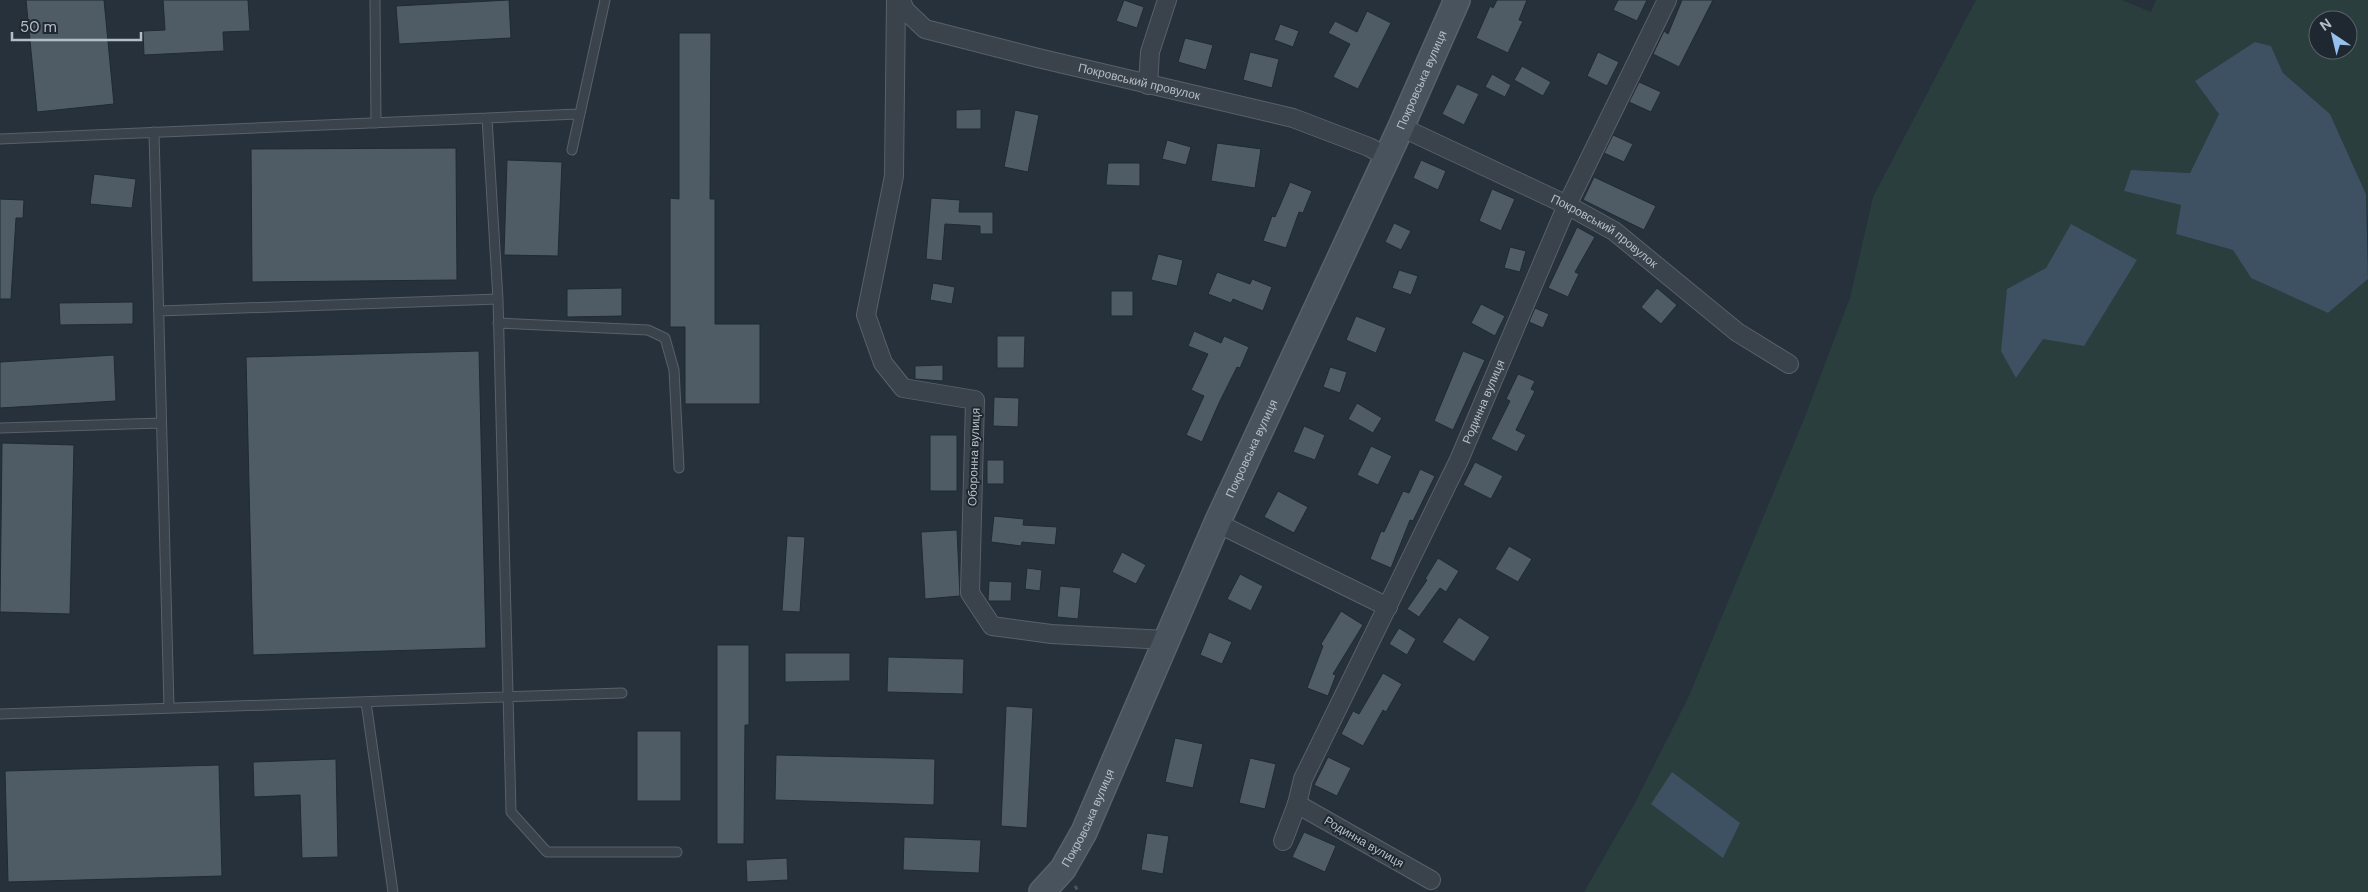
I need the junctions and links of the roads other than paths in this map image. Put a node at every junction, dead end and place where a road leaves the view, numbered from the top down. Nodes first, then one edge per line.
1 (375, 0) edge
2 (605, 0) edge
3 (896, 0) edge
4 (901, 0) edge
5 (1167, 0) edge
6 (1457, 0) edge
7 (1667, 0) edge
8 (1148, 84) junction
9 (578, 114) junction
10 (487, 118) junction
11 (376, 123) junction
12 (1401, 127) junction
13 (154, 132) junction
14 (0, 139) edge
15 (572, 150) dead end
16 (1385, 156) junction
17 (1567, 205) junction
18 (498, 299) junction
19 (159, 311) junction
20 (498, 323) junction
21 (1789, 364) dead end
22 (161, 423) junction
23 (0, 428) edge
24 (678, 468) dead end
25 (1217, 523) junction
26 (1388, 607) junction
27 (1166, 640) junction
28 (622, 693) dead end
29 (508, 696) junction
30 (366, 702) junction
31 (169, 708) junction
32 (0, 714) edge
33 (1297, 804) junction
34 (1283, 841) dead end
35 (677, 852) dead end
36 (1431, 880) dead end
37 (393, 892) edge
38 (1042, 892) edge

1 - 11 lane
2 - 9 lane
3 - 27 street, Оборонна вулиця
4 - 8 street, Покровський провулок
5 - 8 street
6 - 12 street, Покровська вулиця
7 - 17 street, Родинна вулиця
8 - 16 street, Покровський провулок
9 - 10 lane
9 - 15 lane
10 - 11 lane
10 - 18 lane
11 - 13 lane
12 - 16 street, Покровська вулиця
12 - 17 street, Покровський провулок
13 - 14 lane
13 - 19 lane
16 - 25 street, Покровська вулиця
17 - 21 street, Покровський провулок
17 - 26 street, Родинна вулиця
18 - 19 lane
18 - 20 lane
19 - 22 lane
20 - 24 lane
20 - 29 lane
22 - 23 lane
22 - 31 lane
25 - 26 street
25 - 27 street, Покровська вулиця
26 - 33 street, Родинна вулиця
27 - 38 street, Покровська вулиця
28 - 29 lane
29 - 30 lane
29 - 35 lane
30 - 31 lane
30 - 37 lane
31 - 32 lane
33 - 34 street, Родинна вулиця
33 - 36 street, Родинна вулиця

